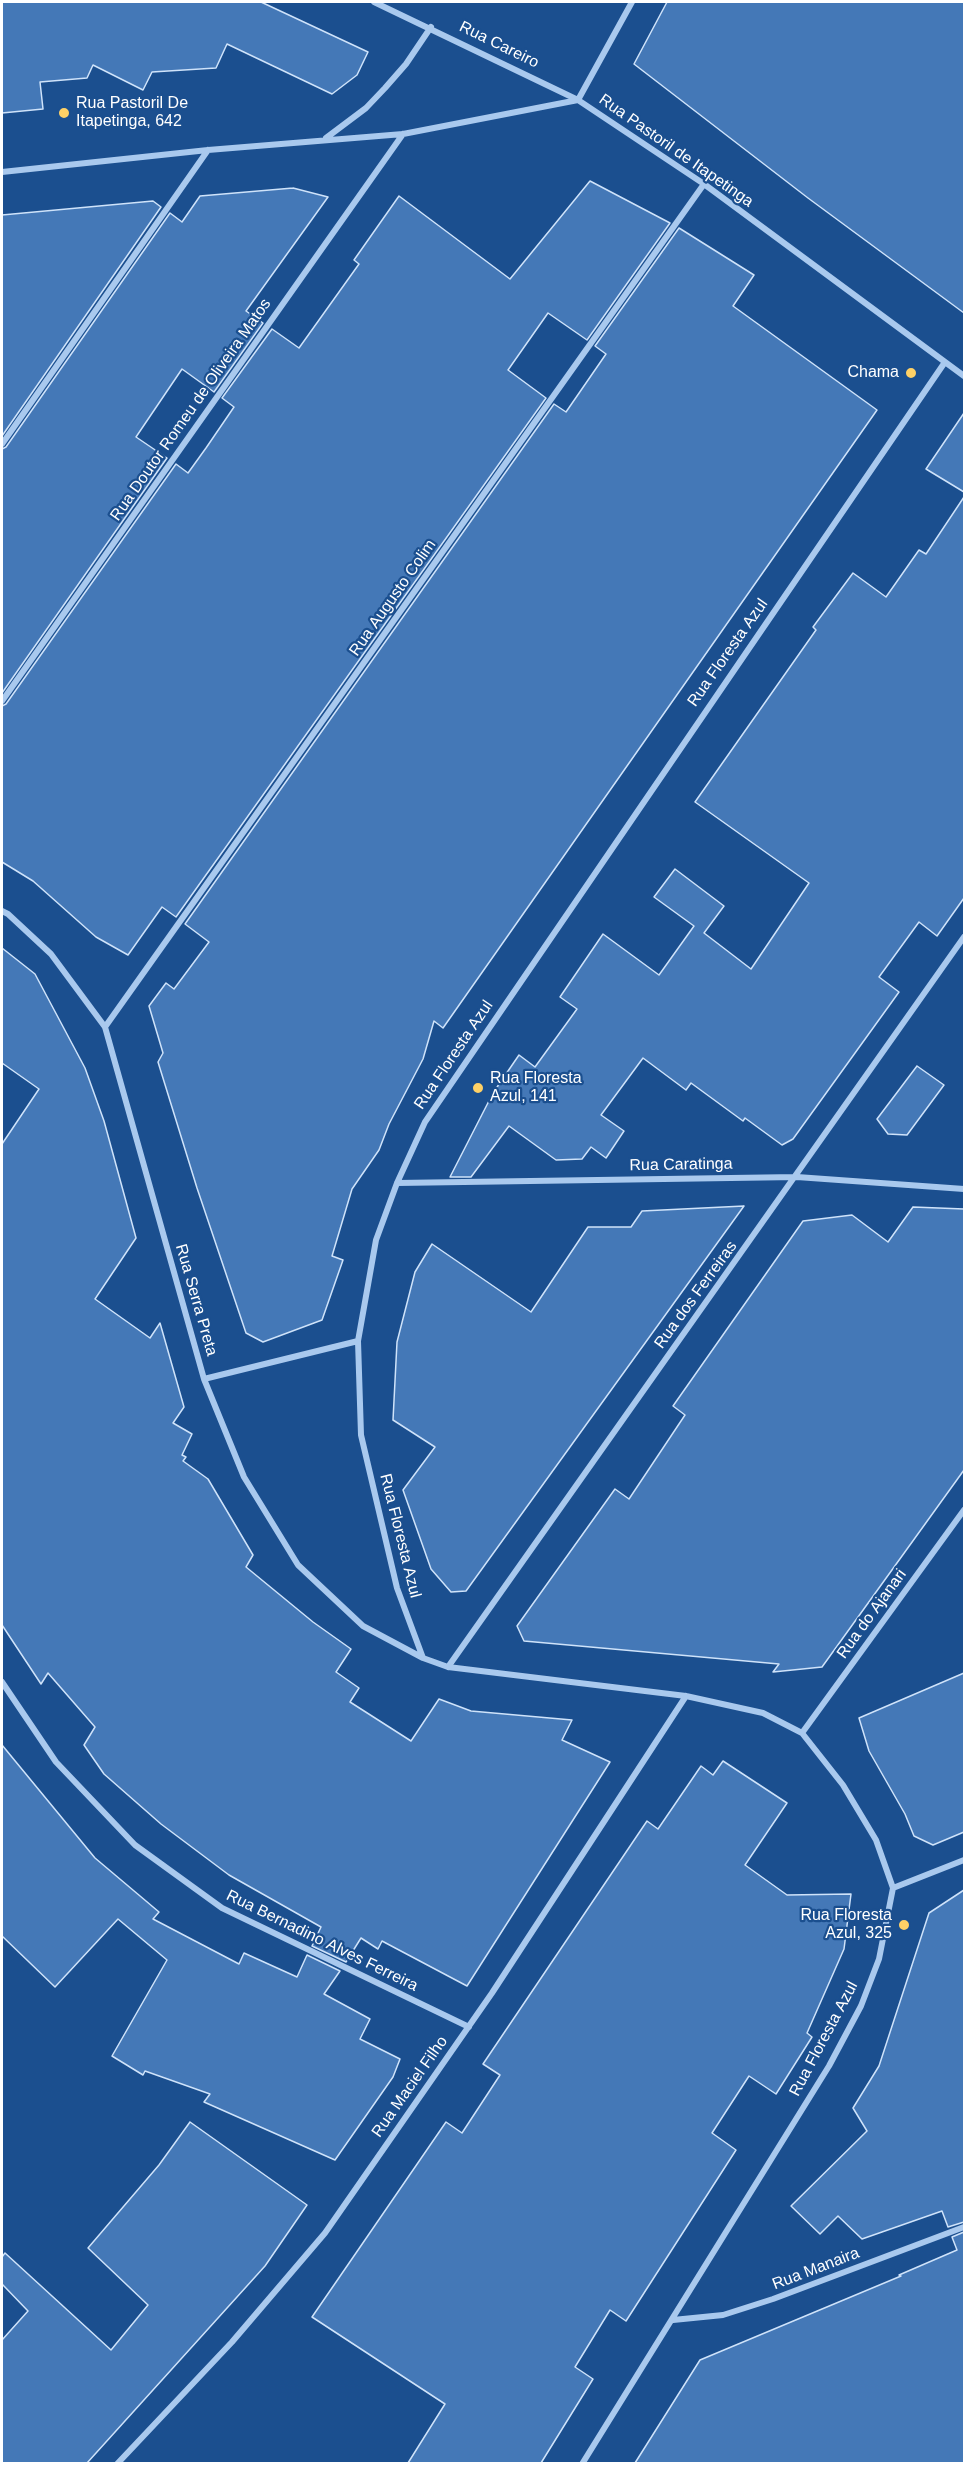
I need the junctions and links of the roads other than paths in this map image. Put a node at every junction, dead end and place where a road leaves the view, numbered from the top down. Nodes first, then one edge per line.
1 (374, 2) edge
2 (632, 2) edge
3 (431, 27) junction
4 (578, 100) junction
5 (402, 134) junction
6 (326, 139) junction
7 (208, 150) junction
8 (2, 172) edge
9 (704, 184) junction
10 (945, 362) junction
11 (964, 376) edge
12 (2, 444) edge
13 (2, 700) edge
14 (2, 910) edge
15 (964, 938) edge
16 (105, 1027) junction
17 (797, 1177) junction
18 (397, 1183) junction
19 (964, 1189) edge
20 (358, 1341) junction
21 (204, 1379) junction
22 (964, 1510) edge
23 (423, 1658) junction
24 (448, 1667) junction
25 (2, 1682) edge
26 (686, 1696) junction
27 (802, 1733) junction
28 (964, 1860) edge
29 (893, 1888) junction
30 (469, 2027) junction
31 (964, 2227) edge
32 (673, 2320) junction
33 (117, 2463) edge
34 (582, 2463) edge

1 - 3 street, Rua Careiro
2 - 4 street
3 - 4 street, Rua Careiro
3 - 6 street
4 - 5 street, Rua Pastoril de Itapetinga
4 - 9 street, Rua Pastoril de Itapetinga
5 - 6 street, Rua Pastoril de Itapetinga
5 - 13 street, Rua Doutor Romeu de Oliveira Matos
6 - 7 street, Rua Pastoril de Itapetinga
7 - 8 street, Rua Pastoril de Itapetinga
7 - 12 street
9 - 10 street, Rua Pastoril de Itapetinga
9 - 16 street, Rua Augusto Colim
10 - 11 street, Rua Pastoril de Itapetinga
10 - 18 street, Rua Floresta Azul
14 - 16 street, Rua Serra Preta
15 - 17 street, Rua dos Ferreiras
16 - 21 street, Rua Serra Preta
17 - 18 street, Rua Caratinga
17 - 19 street, Rua Caratinga
17 - 24 street, Rua dos Ferreiras
18 - 20 street, Rua Floresta Azul
20 - 21 street
20 - 23 street, Rua Floresta Azul
21 - 23 street, Rua Serra Preta
22 - 27 street, Rua do Ajanari
23 - 24 street
24 - 26 street
25 - 30 street, Rua Bernadino Alves Ferreira
26 - 27 street
26 - 30 street, Rua Maciel Filho
27 - 29 street
28 - 29 street
29 - 32 street, Rua Floresta Azul
30 - 33 street, Rua Maciel Filho
31 - 32 street, Rua Manaira
32 - 34 street, Rua Floresta Azul

